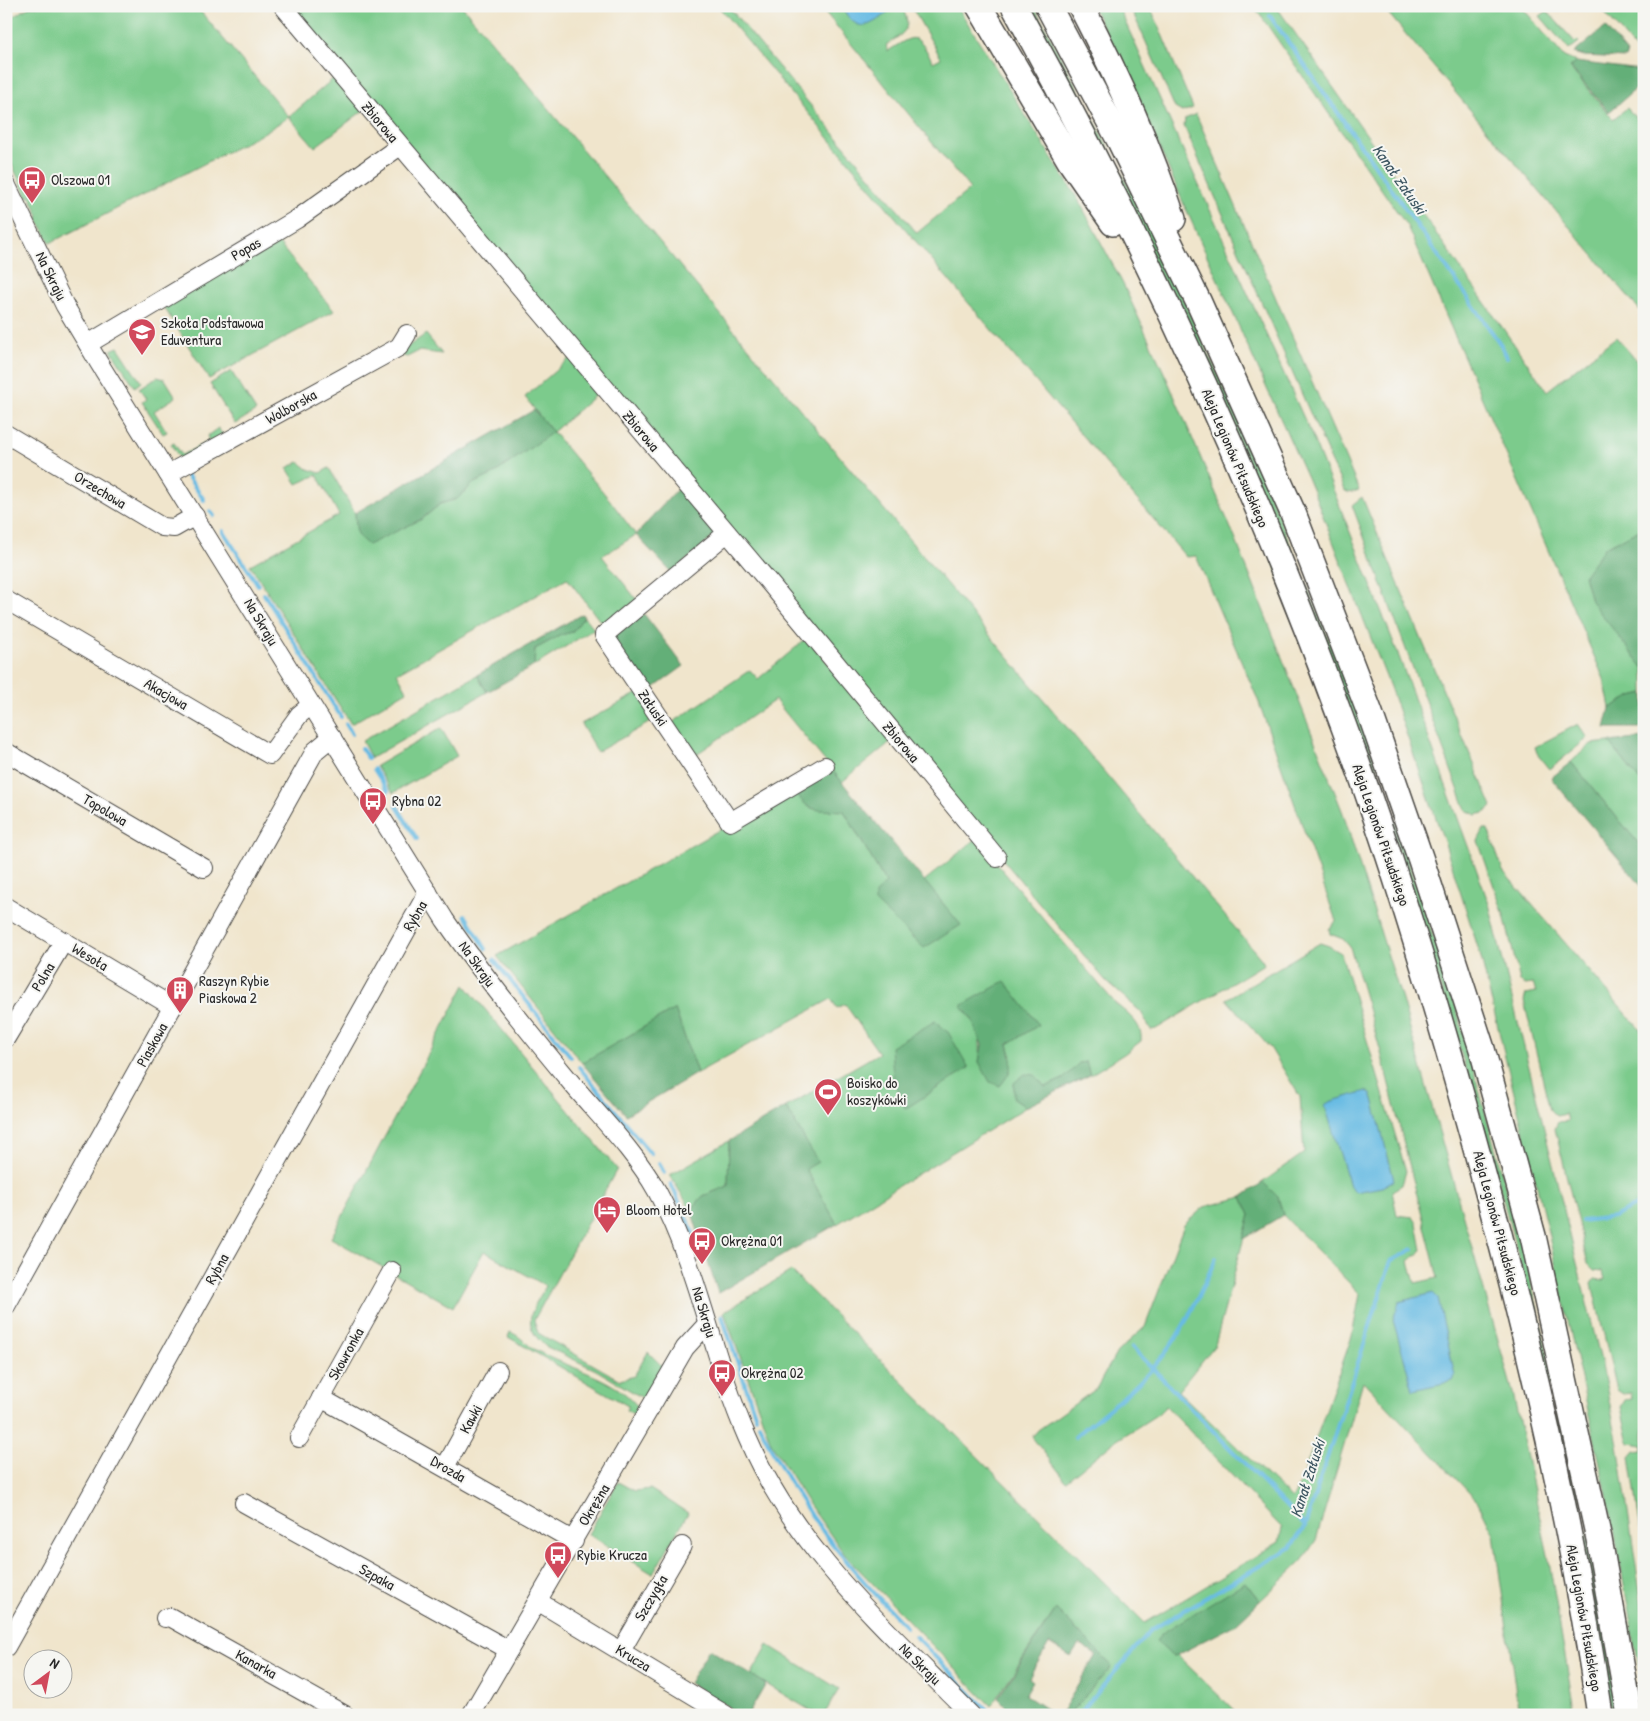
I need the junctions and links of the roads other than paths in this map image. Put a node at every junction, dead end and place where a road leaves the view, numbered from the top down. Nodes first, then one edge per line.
1 (283, 6) edge
2 (979, 6) edge
3 (1014, 6) edge
4 (1048, 6) edge
5 (1081, 6) edge
6 (400, 146) junction
7 (6, 184) edge
8 (1158, 288) junction
9 (1199, 303) junction
10 (407, 334) dead end
11 (88, 344) junction
12 (6, 434) edge
13 (168, 474) junction
14 (196, 516) junction
15 (727, 533) junction
16 (6, 600) edge
17 (311, 705) junction
18 (332, 737) junction
19 (6, 752) edge
20 (825, 766) dead end
21 (997, 858) dead end
22 (204, 868) dead end
23 (428, 892) junction
24 (6, 907) edge
25 (64, 941) junction
26 (173, 1007) junction
27 (6, 1038) edge
28 (392, 1271) dead end
29 (6, 1306) edge
30 (707, 1324) junction
31 (498, 1371) dead end
32 (321, 1398) junction
33 (299, 1438) dead end
34 (444, 1467) junction
35 (244, 1503) dead end
36 (574, 1541) junction
37 (682, 1546) dead end
38 (539, 1602) junction
39 (165, 1618) dead end
40 (6, 1647) edge
41 (509, 1650) junction
42 (620, 1650) junction
43 (346, 1715) edge
44 (471, 1715) edge
45 (726, 1715) edge
46 (971, 1715) edge
47 (1600, 1715) edge
48 (1630, 1715) edge

1 - 6 street, Zbiorowa
2 - 8 highway
3 - 8 highway, Aleja Legionów Piłsudskiego
4 - 9 highway, Aleja Legionów Piłsudskiego
5 - 9 highway
6 - 11 street, Popas
6 - 15 street, Zbiorowa
7 - 11 street, Na Skraju
8 - 47 highway, Aleja Legionów Piłsudskiego
9 - 48 highway, Aleja Legionów Piłsudskiego
10 - 13 street, Wolborska
11 - 13 street, Na Skraju
12 - 14 street, Orzechowa
13 - 14 street, Na Skraju
14 - 17 street, Na Skraju
15 - 20 street, Załuski
15 - 21 street, Zbiorowa
16 - 17 street, Akacjowa
17 - 18 street, Na Skraju
18 - 23 street, Na Skraju
18 - 26 street, Piaskowa
19 - 22 street, Topolowa
23 - 30 street, Na Skraju
23 - 40 street, Rybna
24 - 25 street, Wesoła
25 - 26 street, Wesoła
25 - 27 street, Polna
26 - 29 street, Piaskowa
28 - 32 street, Skowronka
30 - 36 street, Okrężna
30 - 46 street, Na Skraju
31 - 34 street, Kawki
32 - 33 street, Skowronka
32 - 34 street, Drozda
34 - 36 street, Drozda
35 - 41 street, Szpaka
36 - 38 street, Okrężna
37 - 42 street, Szczygła
38 - 41 street, Okrężna
38 - 42 street, Krucza
39 - 43 street, Kanarka
41 - 44 street, Okrężna
42 - 45 street, Krucza

